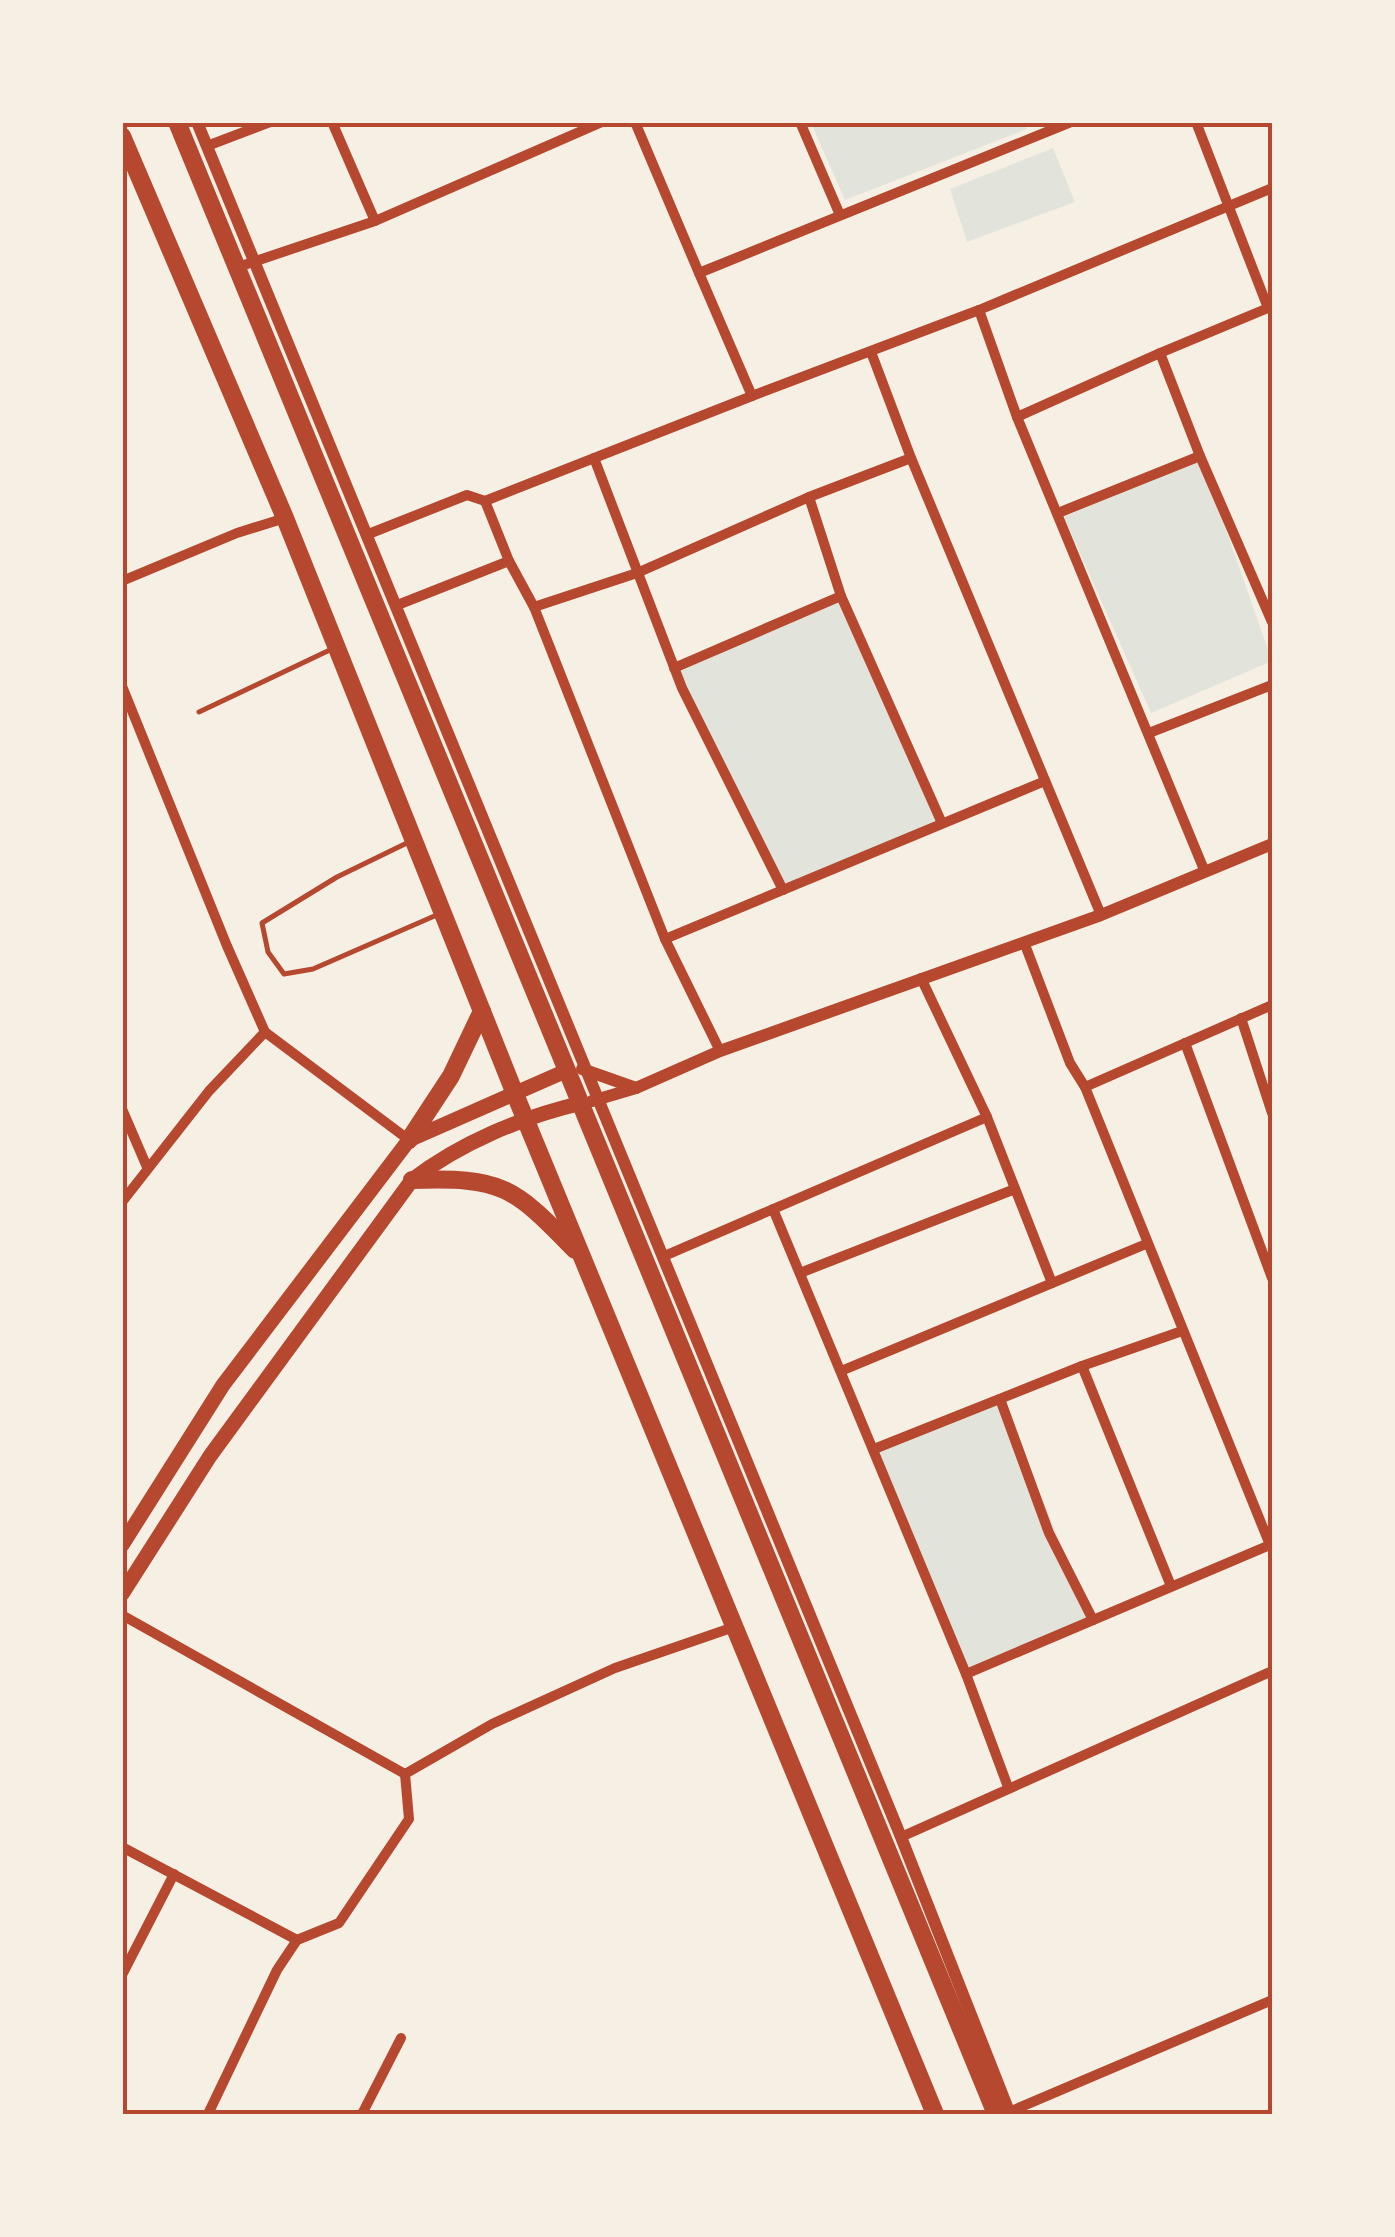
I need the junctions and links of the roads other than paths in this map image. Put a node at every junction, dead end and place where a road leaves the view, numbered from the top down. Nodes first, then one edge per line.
1 (177, 122) edge
2 (197, 122) edge
3 (270, 122) edge
4 (332, 122) edge
5 (602, 122) edge
6 (634, 122) edge
7 (800, 122) edge
8 (1071, 122) edge
9 (1196, 122) edge
10 (122, 136) edge
11 (207, 146) junction
12 (1272, 188) edge
13 (1230, 205) junction
14 (840, 215) junction
15 (376, 221) junction
16 (246, 265) junction
17 (699, 273) junction
18 (980, 310) junction
19 (1270, 313) edge
20 (872, 352) junction
21 (1160, 354) junction
22 (752, 396) junction
23 (1016, 416) junction
24 (1200, 456) junction
25 (594, 458) junction
26 (911, 458) junction
27 (809, 497) junction
28 (485, 501) junction
29 (1058, 513) junction
30 (286, 518) junction
31 (366, 534) junction
32 (509, 561) junction
33 (637, 573) junction
34 (122, 581) edge
35 (841, 596) junction
36 (395, 606) junction
37 (534, 607) junction
38 (1272, 622) edge
39 (336, 646) junction
40 (674, 668) junction
41 (1272, 685) edge
42 (122, 686) edge
43 (198, 712) dead end
44 (1149, 733) junction
45 (1045, 781) junction
46 (941, 822) junction
47 (414, 839) junction
48 (1272, 844) edge
49 (1206, 872) junction
50 (783, 890) junction
51 (443, 912) junction
52 (1101, 915) junction
53 (665, 939) junction
54 (1024, 942) junction
55 (921, 978) junction
56 (1272, 1005) edge
57 (482, 1011) junction
58 (1242, 1018) junction
59 (265, 1032) junction
60 (1185, 1043) junction
61 (720, 1051) junction
62 (576, 1069) junction
63 (1085, 1087) junction
64 (636, 1088) junction
65 (516, 1094) junction
66 (1270, 1097) edge
67 (589, 1102) junction
68 (122, 1109) edge
69 (1272, 1113) edge
70 (987, 1117) junction
71 (527, 1120) junction
72 (409, 1140) junction
73 (146, 1167) junction
74 (412, 1180) junction
75 (1015, 1189) junction
76 (122, 1202) edge
77 (773, 1208) junction
78 (1146, 1244) junction
79 (662, 1257) junction
80 (582, 1258) junction
81 (800, 1273) junction
82 (1272, 1273) edge
83 (1052, 1283) junction
84 (1182, 1331) junction
85 (1082, 1366) junction
86 (841, 1371) junction
87 (1000, 1399) junction
88 (874, 1449) junction
89 (128, 1522) edge
90 (1271, 1544) edge
91 (122, 1545) edge
92 (1171, 1586) junction
93 (122, 1594) edge
94 (122, 1615) edge
95 (1093, 1620) junction
96 (734, 1627) junction
97 (1272, 1671) edge
98 (966, 1674) junction
99 (405, 1774) junction
100 (1008, 1787) junction
101 (901, 1836) junction
102 (122, 1847) edge
103 (174, 1874) junction
104 (297, 1940) junction
105 (122, 1974) edge
106 (1272, 2000) edge
107 (401, 2038) dead end
108 (363, 2111) edge
109 (208, 2114) edge
110 (378, 2114) edge
111 (935, 2114) edge
112 (1005, 2114) edge

1 - 16 highway
2 - 11 street
3 - 11 street
4 - 15 street
5 - 15 street
6 - 17 street
7 - 14 street
8 - 14 street
9 - 13 street
10 - 30 highway
11 - 16 street
12 - 13 street
13 - 18 street
13 - 19 street
14 - 17 street
15 - 16 street
16 - 31 street
16 - 62 highway
17 - 22 street
18 - 20 street
18 - 23 street
19 - 21 street
20 - 22 street
20 - 26 street
21 - 23 street
21 - 24 street
22 - 25 street
23 - 29 street
24 - 29 street
24 - 38 street
25 - 28 street
25 - 33 street
26 - 27 street
26 - 45 street
27 - 33 street
27 - 35 street
28 - 31 street
28 - 32 street
29 - 44 street
30 - 34 street
30 - 39 highway
31 - 36 street
32 - 36 street
32 - 37 street
33 - 37 street
33 - 40 street
35 - 40 street
35 - 46 street
36 - 62 street
37 - 53 street
39 - 43 lane
39 - 47 highway
40 - 50 street
41 - 44 street
42 - 59 street
44 - 49 street
45 - 46 street
45 - 52 street
46 - 50 street
47 - 51 highway
47 - 51 lane
48 - 49 street
49 - 52 street
50 - 53 street
51 - 57 highway
52 - 54 street
53 - 61 street
54 - 55 street
54 - 63 street
55 - 61 street
55 - 70 street
56 - 58 street
57 - 65 highway
57 - 72 highway
58 - 60 street
58 - 66 street
59 - 72 street
59 - 73 street
60 - 63 street
60 - 82 street
61 - 64 street
62 - 64 street
62 - 65 main road
62 - 67 highway
63 - 78 street
64 - 67 street
65 - 71 highway
65 - 72 main road
66 - 69 street
67 - 71 main road
67 - 79 street
67 - 112 highway
68 - 73 street
70 - 75 street
70 - 77 street
71 - 74 main road
71 - 80 highway
72 - 89 main road
73 - 76 street
74 - 80 highway
74 - 93 main road
75 - 81 street
75 - 83 street
77 - 79 street
77 - 81 street
78 - 83 street
78 - 84 street
79 - 101 street
80 - 96 highway
81 - 86 street
83 - 86 street
84 - 85 street
84 - 90 street
85 - 87 street
85 - 92 street
86 - 88 street
87 - 88 street
87 - 95 street
88 - 98 street
89 - 91 main road
90 - 92 street
92 - 95 street
94 - 99 street
95 - 98 street
96 - 99 street
96 - 111 highway
97 - 100 street
98 - 100 street
99 - 104 street
100 - 101 street
101 - 112 street
102 - 103 street
103 - 104 street
103 - 105 street
104 - 109 street
106 - 112 street
107 - 108 street
108 - 110 street

